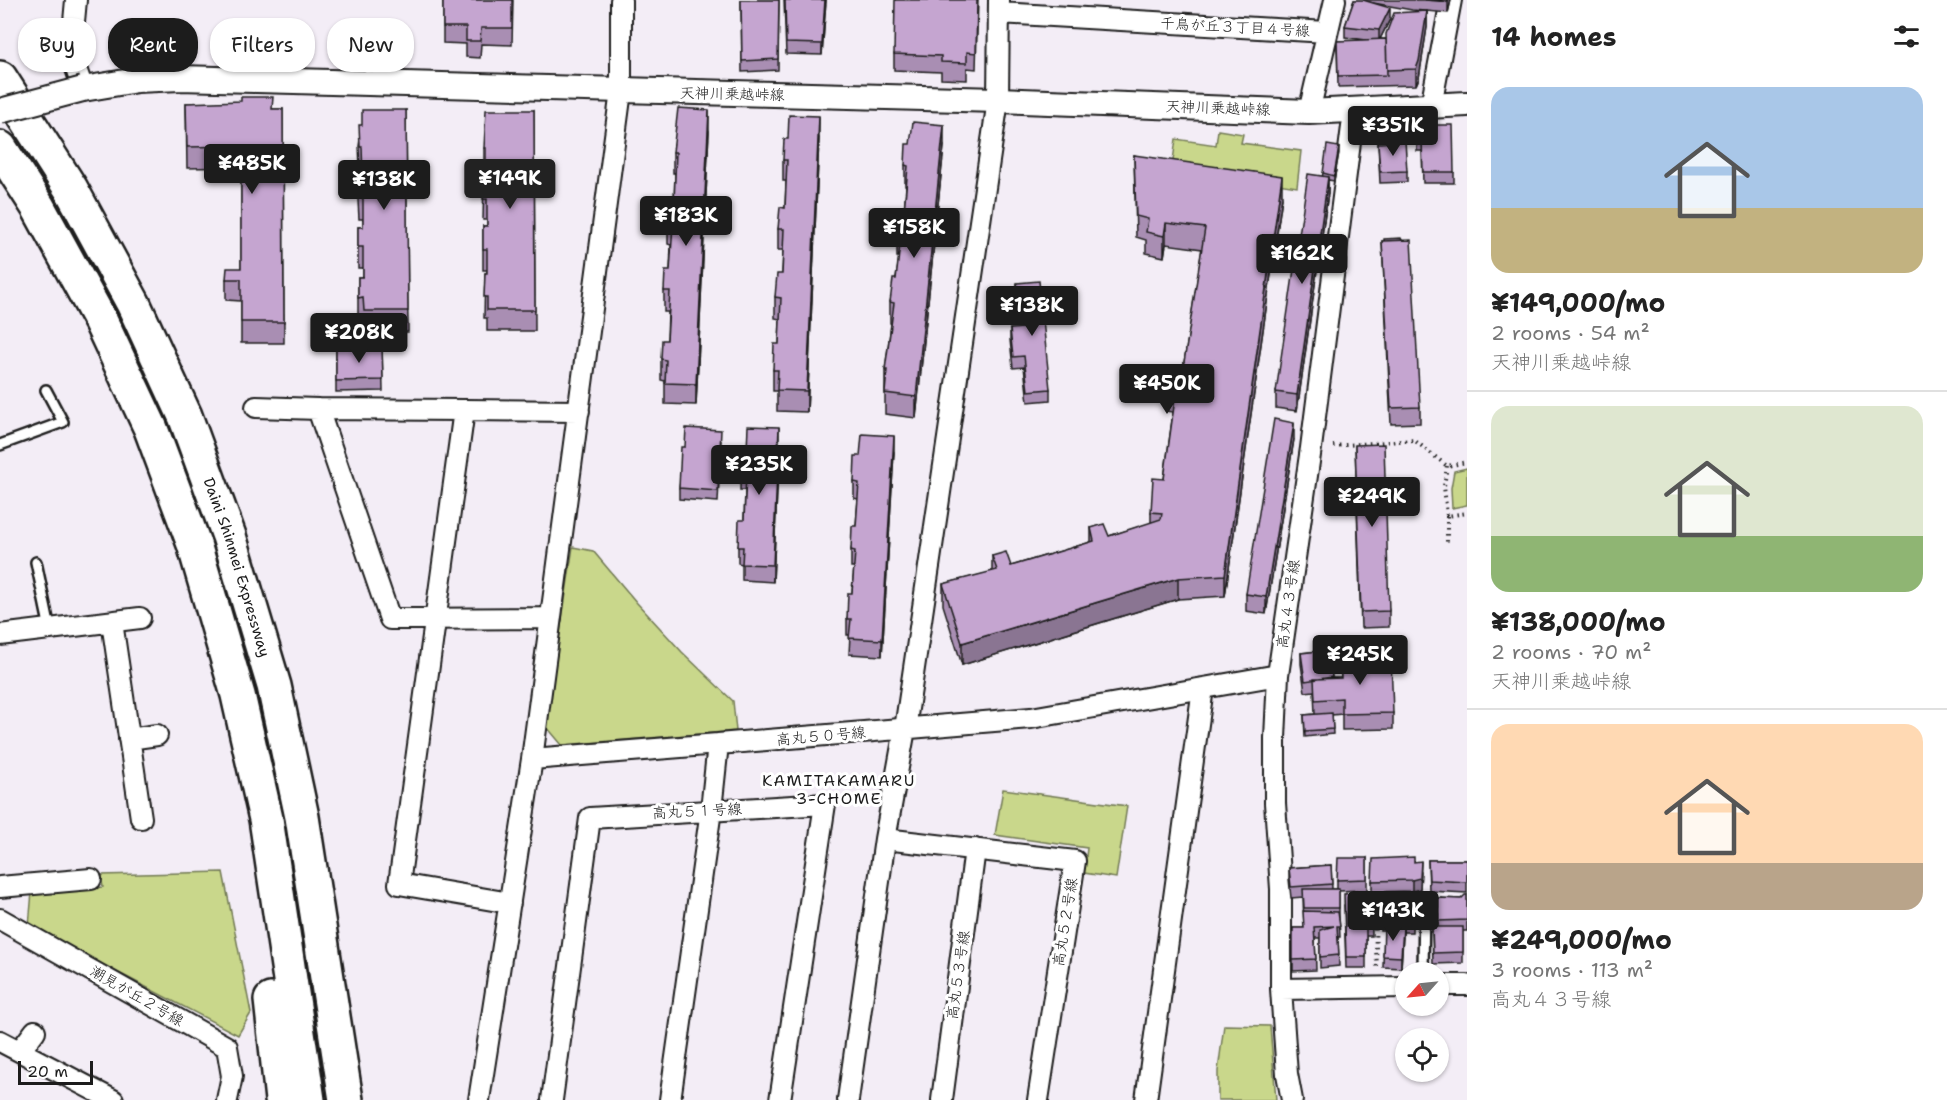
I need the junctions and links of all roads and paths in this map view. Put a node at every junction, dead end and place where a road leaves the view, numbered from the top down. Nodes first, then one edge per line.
1 (76, 0) edge
2 (621, 0) edge
3 (1335, 0) edge
4 (1451, 0) edge
5 (999, 7) edge
6 (1327, 32) junction
7 (0, 78) edge
8 (83, 89) junction
9 (621, 91) junction
10 (998, 100) junction
11 (1467, 104) edge
12 (1431, 106) junction
13 (0, 111) edge
14 (1354, 111) junction
15 (1309, 112) junction
16 (0, 148) edge
17 (46, 390) dead end
18 (256, 408) dead end
19 (318, 410) junction
20 (464, 410) junction
21 (579, 411) junction
22 (0, 445) edge
23 (1311, 448) junction
24 (1467, 462) edge
25 (1446, 466) junction
26 (1467, 513) edge
27 (1447, 516) junction
28 (194, 544) junction
29 (1447, 545) dead end
30 (36, 562) dead end
31 (140, 618) dead end
32 (435, 618) junction
33 (551, 618) junction
34 (112, 622) junction
35 (50, 629) junction
36 (0, 635) edge
37 (1278, 675) junction
38 (1203, 688) junction
39 (905, 729) junction
40 (157, 735) dead end
41 (129, 738) junction
42 (718, 744) junction
43 (532, 759) junction
44 (711, 810) junction
45 (141, 818) dead end
46 (885, 839) junction
47 (975, 849) junction
48 (91, 879) dead end
49 (0, 887) edge
50 (1424, 901) dead end
51 (510, 903) junction
52 (0, 918) edge
53 (1376, 929) dead end
54 (1423, 962) edge
55 (1449, 985) edge
56 (1467, 985) edge
57 (1378, 987) junction
58 (1395, 987) edge
59 (1281, 989) junction
60 (34, 1031) dead end
61 (0, 1041) edge
62 (20, 1051) junction
63 (113, 1100) edge
64 (227, 1100) edge
65 (282, 1100) edge
66 (308, 1100) edge
67 (346, 1100) edge
68 (479, 1100) edge
69 (552, 1100) edge
70 (670, 1100) edge
71 (780, 1100) edge
72 (849, 1100) edge
73 (942, 1100) edge
74 (1038, 1100) edge
75 (1146, 1100) edge
76 (1292, 1100) edge

1 - 8 street
2 - 9 street
3 - 6 street
4 - 12 street
5 - 6 street, 千鳥が丘３丁目４号線
5 - 10 street
6 - 15 street
7 - 67 highway, Daini Shinmei Expressway
8 - 9 street, 天神川乗越峠線
8 - 13 street, 天神川乗越峠線, bridge
9 - 10 street, 天神川乗越峠線
9 - 21 street
10 - 15 street, 天神川乗越峠線
10 - 39 street
11 - 12 street, 天神川乗越峠線
12 - 14 street, 天神川乗越峠線
14 - 15 street, 天神川乗越峠線
14 - 23 street, 高丸４３号線
16 - 28 highway
17 - 22 lane
18 - 19 street
19 - 20 street
19 - 32 street
20 - 21 street
20 - 32 street
21 - 33 street
23 - 25 path
23 - 37 street, 高丸４３号線
24 - 25 path
25 - 27 path
26 - 27 path
27 - 29 path
28 - 65 highway
28 - 66 highway
30 - 35 lane
31 - 34 street
32 - 33 street
32 - 51 street
33 - 43 street
34 - 35 street
34 - 41 street
35 - 36 street
37 - 38 street, 高丸５０号線
37 - 59 street, 高丸４３号線
38 - 39 street, 高丸５０号線
38 - 75 street
39 - 42 street, 高丸５０号線
39 - 46 street
40 - 41 street
41 - 45 street
42 - 43 street, 高丸５０号線
42 - 44 street
43 - 51 street
44 - 69 street, 高丸５１号線
44 - 70 street
44 - 71 street, 高丸５１号線
46 - 47 street, 高丸５２号線
46 - 72 street
47 - 73 street, 高丸５３号線
47 - 74 street, 高丸５２号線
48 - 49 street
50 - 54 lane
51 - 68 street
52 - 64 street, 潮見が丘２号線
53 - 57 path
55 - 56 street
57 - 58 street
57 - 59 street
59 - 76 street, 高丸４３号線
60 - 62 street
61 - 62 street
62 - 63 street

